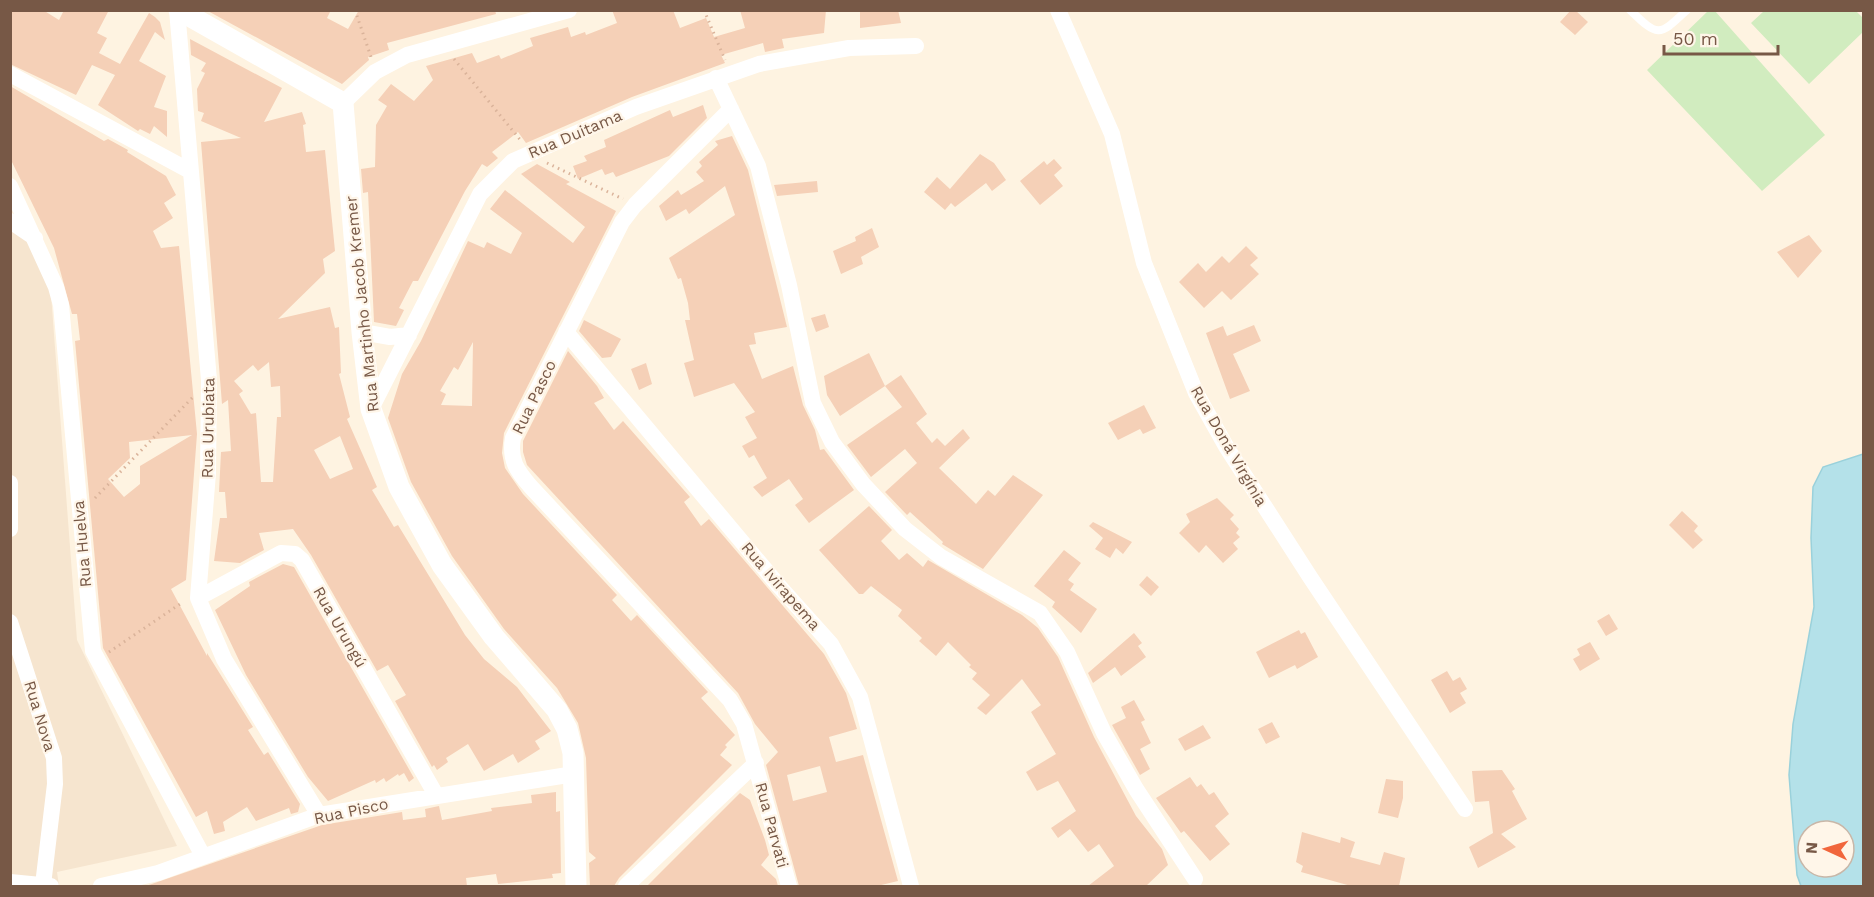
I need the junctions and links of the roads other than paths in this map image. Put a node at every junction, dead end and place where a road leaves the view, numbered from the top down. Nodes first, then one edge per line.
1 (178, 10) edge
2 (570, 10) edge
3 (1058, 10) edge
4 (1630, 10) edge
5 (1687, 10) edge
6 (916, 46) dead end
7 (10, 74) edge
8 (723, 75) junction
9 (343, 103) junction
10 (731, 109) junction
11 (190, 171) junction
12 (10, 186) edge
13 (10, 221) edge
14 (36, 239) junction
15 (362, 332) junction
16 (566, 332) junction
17 (409, 335) junction
18 (371, 409) junction
19 (11, 488) edge
20 (10, 529) edge
21 (198, 598) junction
22 (10, 622) edge
23 (756, 763) junction
24 (574, 774) junction
25 (436, 795) junction
26 (1465, 809) dead end
27 (319, 815) junction
28 (203, 856) junction
29 (1195, 879) dead end
30 (159, 880) edge
31 (10, 882) edge
32 (48, 886) edge
33 (101, 886) edge
34 (576, 886) edge
35 (626, 886) edge
36 (789, 886) edge
37 (911, 886) edge

1 - 9 street
1 - 11 street, Rua Urubiata
2 - 9 street
3 - 26 street, Rua Doná Virgínia
4 - 5 lane
6 - 8 street, Rua Duitama
7 - 11 street
8 - 10 street
8 - 17 street, Rua Duitama
9 - 15 street, Rua Martinho Jacob Kremer
10 - 16 street, Rua Pasco
10 - 29 street
11 - 21 street, Rua Urubiata
12 - 14 street, Rua Huelva
13 - 14 street
14 - 28 street, Rua Huelva
15 - 17 street
15 - 18 street, Rua Martinho Jacob Kremer
16 - 23 street, Rua Pasco
16 - 37 street, Rua Ivirapema
17 - 18 street, Rua Duitama
18 - 24 street, Rua Martinho Jacob Kremer
19 - 20 street
21 - 25 street, Rua Urungú
21 - 27 street, Rua Urubiata
22 - 32 street, Rua Nova
23 - 35 street
23 - 36 street, Rua Parvati
24 - 25 street, Rua Pisco
24 - 34 street, Rua Martinho Jacob Kremer
25 - 27 street, Rua Pisco
27 - 28 street, Rua Pisco
28 - 30 street, Rua Pisco
30 - 33 street, Rua Pisco
31 - 32 street

